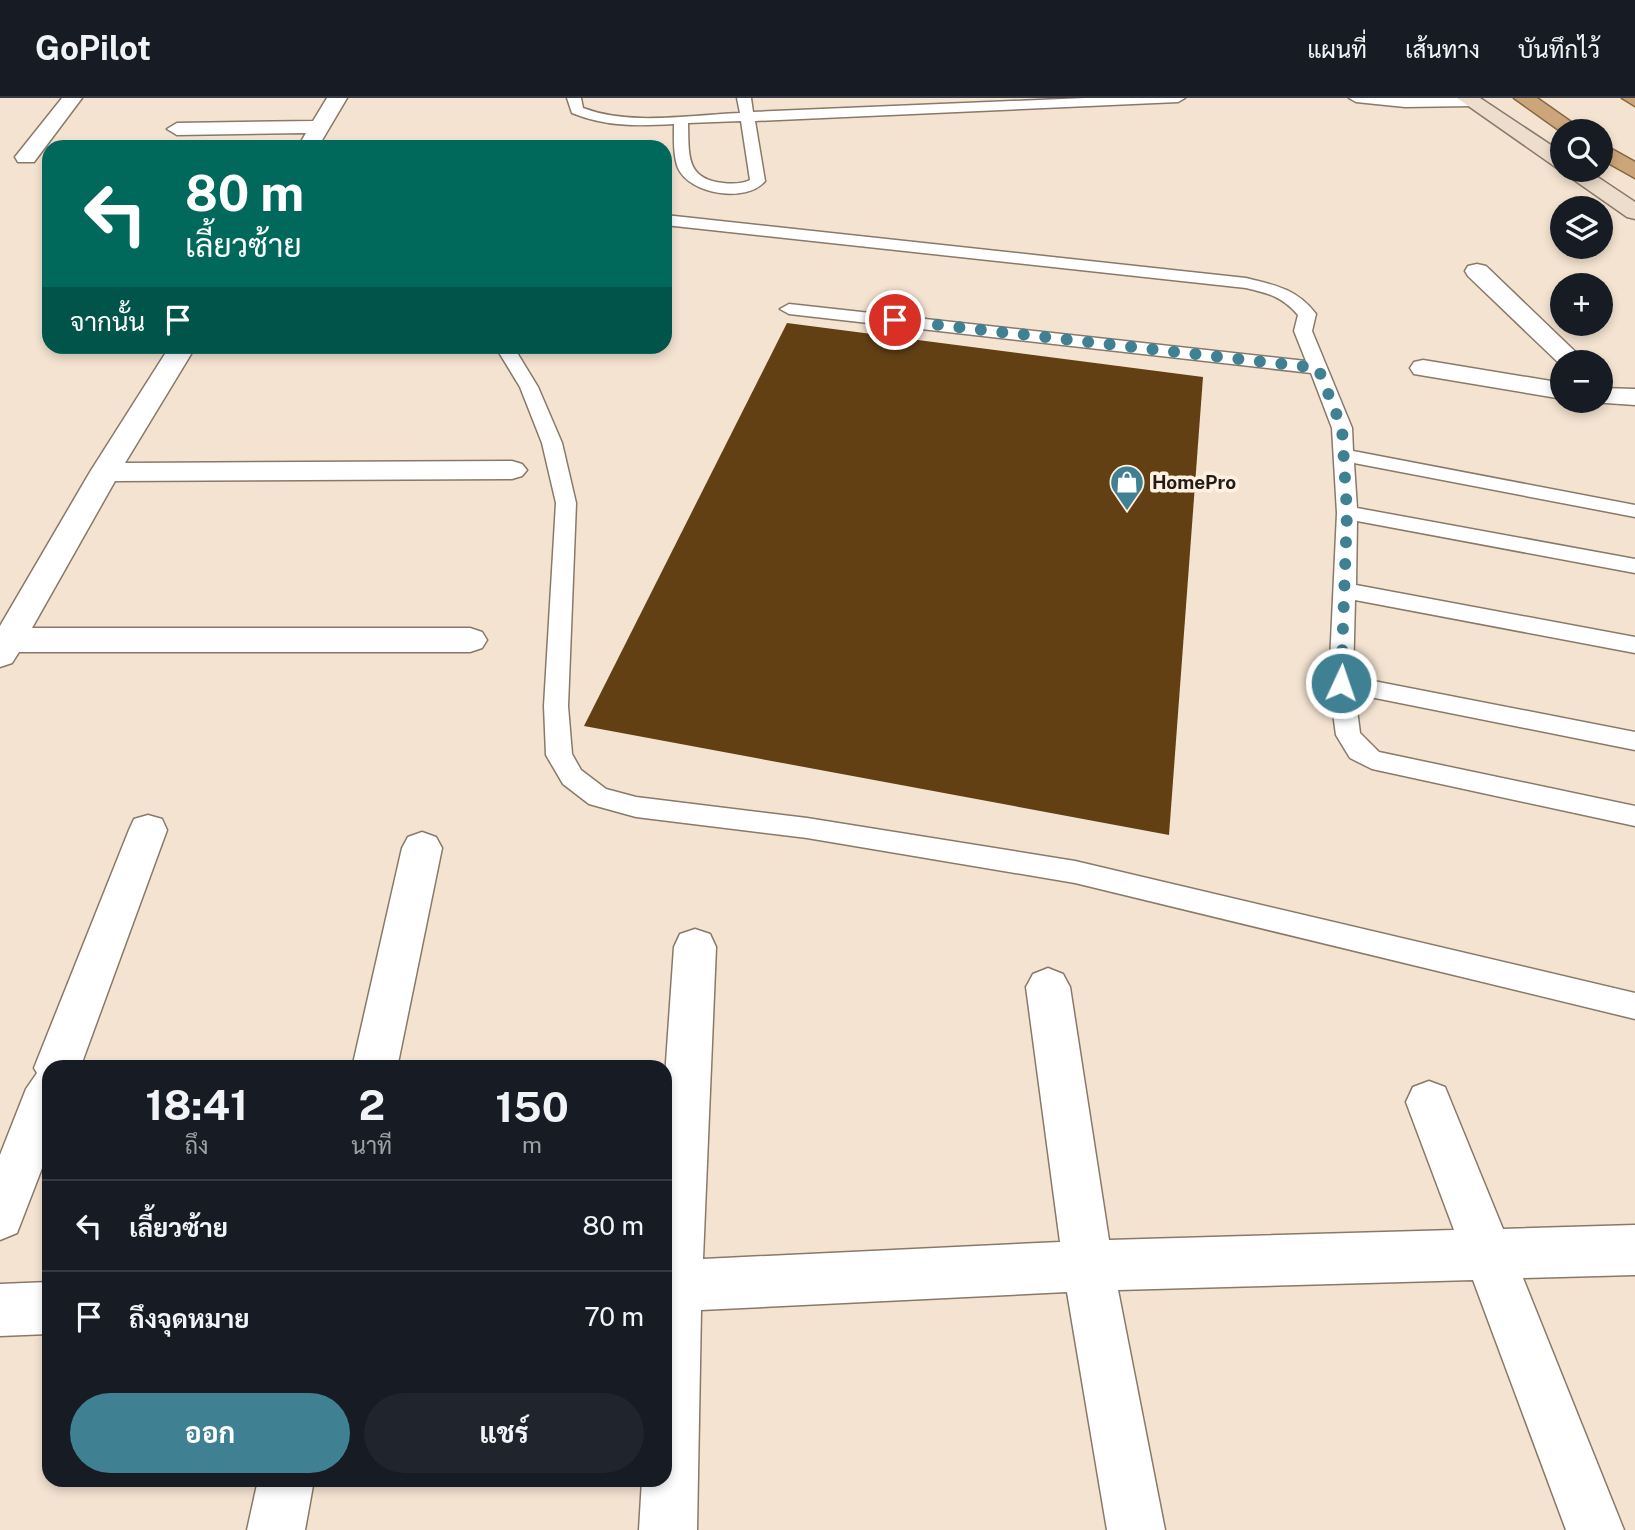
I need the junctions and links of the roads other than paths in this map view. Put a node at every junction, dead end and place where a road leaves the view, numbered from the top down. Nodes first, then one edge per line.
1 (72, 98) edge
2 (337, 98) edge
3 (574, 98) edge
4 (744, 98) edge
5 (1178, 98) edge
6 (1356, 98) edge
7 (1524, 98) edge
8 (1470, 100) edge
9 (747, 118) junction
10 (1556, 119) edge
11 (681, 120) junction
12 (321, 127) junction
13 (177, 129) dead end
14 (313, 140) edge
15 (1550, 154) edge
16 (26, 157) dead end
17 (1613, 157) edge
18 (1635, 172) edge
19 (1591, 182) edge
20 (1635, 212) edge
21 (672, 220) edge
22 (1477, 271) dead end
23 (789, 309) dead end
24 (1560, 350) edge
25 (178, 354) edge
26 (509, 354) edge
27 (1318, 368) junction
28 (1423, 368) dead end
29 (1550, 389) edge
30 (1343, 455) junction
31 (512, 470) dead end
32 (105, 472) junction
33 (1635, 511) edge
34 (1347, 513) junction
35 (1635, 566) edge
36 (1346, 591) junction
37 (470, 640) dead end
38 (1635, 645) edge
39 (5, 648) edge
40 (1341, 683) junction
41 (1635, 741) edge
42 (1635, 816) edge
43 (148, 830) dead end
44 (422, 848) dead end
45 (695, 947) dead end
46 (1048, 987) dead end
47 (1635, 1006) edge
48 (60, 1060) edge
49 (376, 1060) edge
50 (1429, 1102) dead end
51 (42, 1106) edge
52 (0, 1216) edge
53 (1635, 1250) edge
54 (1490, 1255) junction
55 (672, 1259) edge
56 (1088, 1266) junction
57 (672, 1286) edge
58 (42, 1308) edge
59 (0, 1310) edge
60 (285, 1487) edge
61 (668, 1487) edge
62 (276, 1530) edge
63 (668, 1530) edge
64 (1136, 1530) edge
65 (1595, 1530) edge

1 - 16 street
2 - 12 street
3 - 11 lane
4 - 9 lane
5 - 9 lane
6 - 8 lane
7 - 10 highway
8 - 15 main road
9 - 11 lane
9 - 11 lane
12 - 13 street
12 - 14 street
17 - 18 highway
19 - 20 main road
21 - 27 lane
22 - 24 street
23 - 27 lane
25 - 32 street
26 - 47 lane
27 - 30 lane
28 - 29 street
30 - 33 lane
30 - 34 lane
31 - 32 street
32 - 39 street
34 - 35 lane
34 - 36 lane
36 - 38 lane
36 - 40 lane
37 - 39 street
40 - 41 lane
40 - 42 lane
43 - 48 street
44 - 49 street
45 - 55 street
46 - 56 street
50 - 54 street
51 - 52 street
53 - 54 street
54 - 56 street
54 - 65 street
56 - 57 street
56 - 64 street
58 - 59 street
60 - 62 street
61 - 63 street

